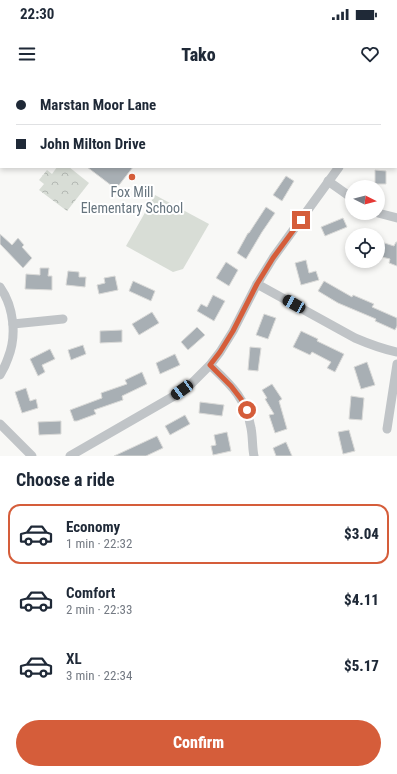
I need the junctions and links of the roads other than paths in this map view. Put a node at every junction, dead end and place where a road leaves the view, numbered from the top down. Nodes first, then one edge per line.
1 (337, 168) edge
2 (328, 181) junction
3 (345, 193) edge
4 (385, 215) edge
5 (397, 218) edge
6 (257, 284) junction
7 (0, 287) edge
8 (63, 319) dead end
9 (13, 324) junction
10 (397, 352) edge
11 (397, 364) edge
12 (210, 365) junction
13 (0, 375) edge
14 (0, 424) edge
15 (387, 429) dead end
16 (32, 456) edge
17 (70, 456) edge
18 (254, 456) edge

1 - 2 street
2 - 3 street
2 - 6 street
4 - 5 street
6 - 10 street
6 - 12 street
7 - 9 street
8 - 9 street
9 - 13 street
11 - 15 street
12 - 17 street
12 - 18 street
14 - 16 street

